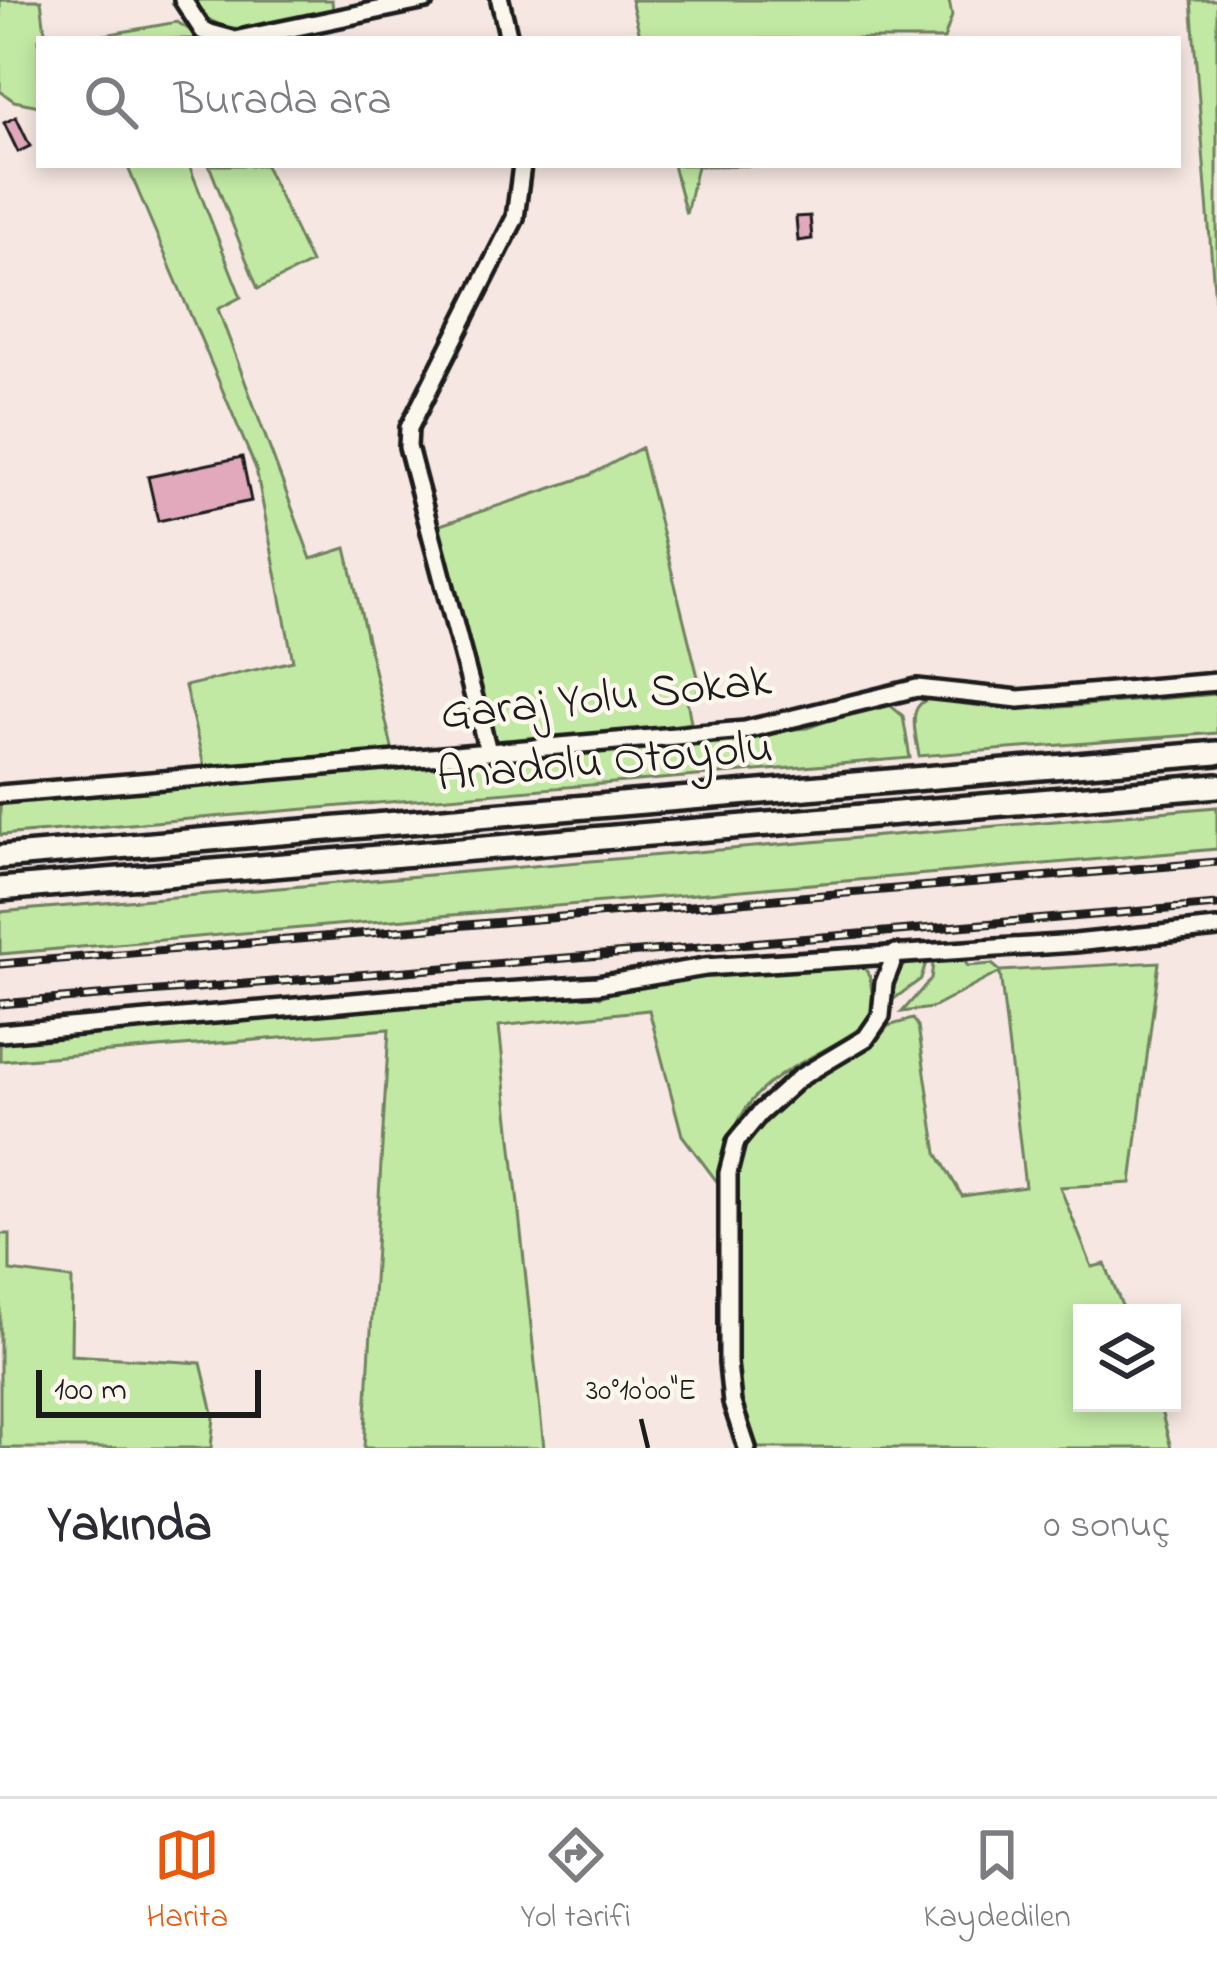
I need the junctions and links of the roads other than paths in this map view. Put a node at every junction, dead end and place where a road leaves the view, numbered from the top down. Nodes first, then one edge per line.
1 (183, 0) edge
2 (426, 0) edge
3 (500, 0) edge
4 (224, 36) edge
5 (251, 36) edge
6 (508, 36) edge
7 (522, 168) edge
8 (1217, 682) edge
9 (488, 751) junction
10 (1217, 753) edge
11 (1217, 786) edge
12 (2, 791) edge
13 (0, 857) edge
14 (0, 889) edge
15 (1217, 928) edge
16 (896, 953) junction
17 (0, 1033) edge
18 (747, 1448) edge

1 - 4 street
2 - 5 street
3 - 6 street
7 - 9 street
8 - 9 street, Garaj Yolu Sokak
9 - 12 street, Garaj Yolu Sokak
10 - 13 highway, Anadolu Otoyolu
11 - 14 highway, Anadolu Otoyolu
15 - 16 street
16 - 17 street
16 - 18 street

